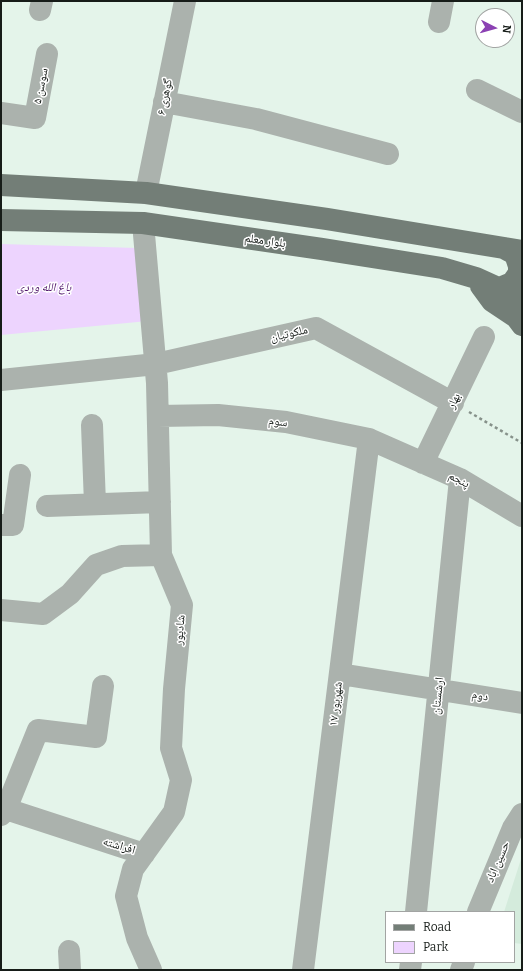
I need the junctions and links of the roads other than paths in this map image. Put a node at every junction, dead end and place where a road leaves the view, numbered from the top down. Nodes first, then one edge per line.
1 (185, 1) edge
2 (47, 54) dead end
3 (477, 90) dead end
4 (164, 102) junction
5 (522, 112) edge
6 (1, 113) edge
7 (388, 154) dead end
8 (1, 185) edge
9 (146, 193) junction
10 (1, 220) edge
11 (143, 223) junction
12 (513, 249) edge
13 (485, 282) junction
14 (522, 300) edge
15 (522, 325) edge
16 (484, 337) dead end
17 (156, 364) junction
18 (1, 380) edge
19 (453, 403) junction
20 (158, 416) junction
21 (92, 425) dead end
22 (369, 439) junction
23 (393, 451) joint
24 (423, 463) junction
25 (20, 475) dead end
26 (460, 479) junction
27 (160, 502) junction
28 (95, 504) junction
29 (47, 506) dead end
30 (522, 516) edge
31 (1, 525) edge
32 (161, 555) junction
33 (1, 610) edge
34 (340, 674) junction
35 (103, 686) dead end
36 (439, 689) junction
37 (522, 704) edge
38 (4, 812) edge
39 (522, 814) edge
40 (144, 854) junction
41 (416, 911) edge
42 (478, 911) edge
43 (151, 970) edge
44 (303, 970) edge

1 - 4 street, گوهری ۶
2 - 6 street, سوسن ۵
3 - 5 street
4 - 7 street
4 - 9 street, گوهری ۶
8 - 9 main road
9 - 12 main road
10 - 11 main road, بلوار معلم
11 - 13 main road, بلوار معلم
11 - 17 street
12 - 13 main road
13 - 14 main road, بلوار معلم
13 - 15 main road
16 - 19 street, بهار
17 - 18 street, ملکوتیان
17 - 19 street, ملکوتیان
17 - 20 street
19 - 24 street, بهار
20 - 22 street, سوم
20 - 27 street
21 - 28 street
22 - 23 street, سوم
22 - 34 street, ۱۷ شهریور
23 - 24 street, پنجم
24 - 26 street, پنجم
25 - 31 street
26 - 30 street, پنجم
26 - 36 street, ارشستان
27 - 28 street
27 - 32 street
28 - 29 street
32 - 33 street
32 - 40 street, شادپور
34 - 36 street
34 - 44 street, ۱۷ شهریور
35 - 38 street
36 - 37 street, دوم
36 - 41 street, ارشستان
38 - 40 street, افراشته
39 - 42 street, حسین اباد
40 - 43 street, افراشته

